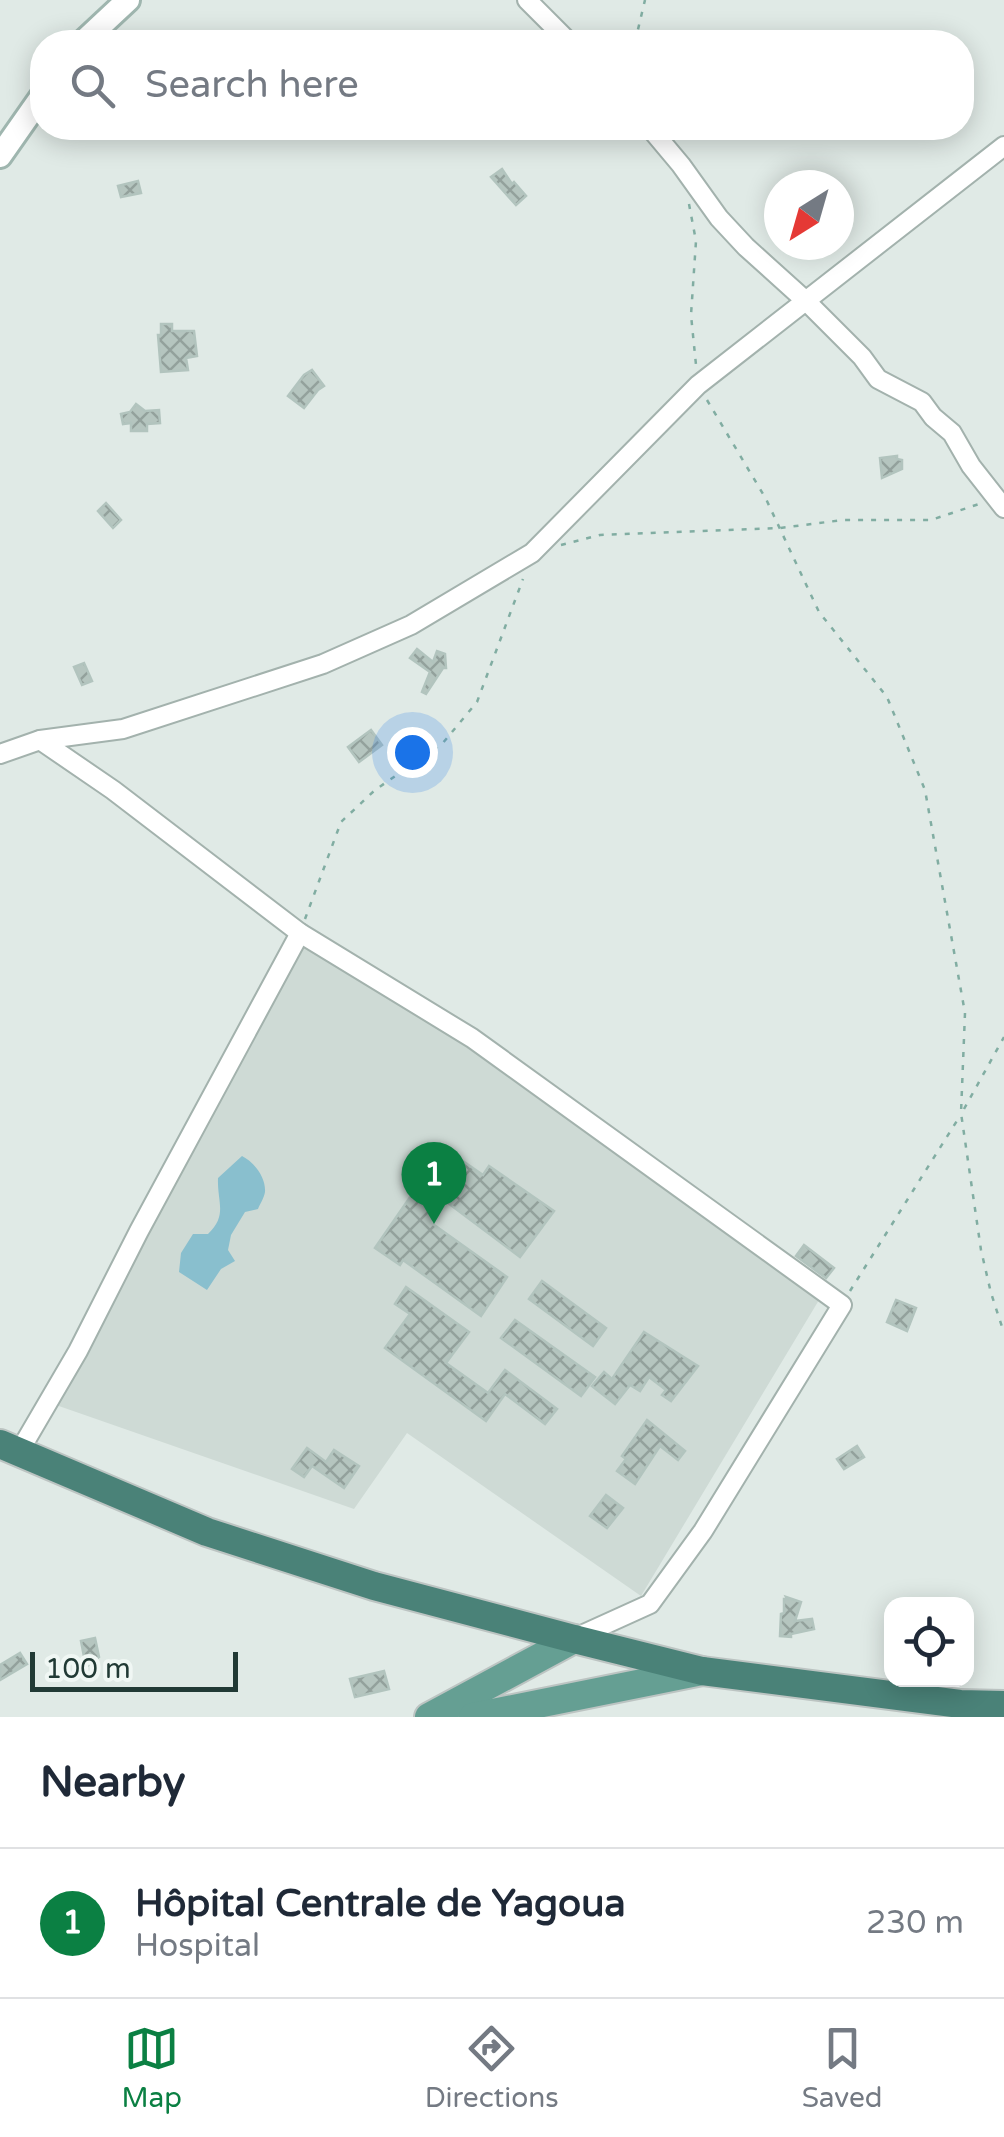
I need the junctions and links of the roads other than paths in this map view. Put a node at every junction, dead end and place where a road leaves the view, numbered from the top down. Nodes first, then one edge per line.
1 (128, 0) edge
2 (527, 0) edge
3 (96, 30) edge
4 (557, 30) edge
5 (30, 113) edge
6 (660, 140) edge
7 (1004, 146) edge
8 (0, 156) edge
9 (807, 302) junction
10 (1000, 503) edge
11 (40, 740) junction
12 (0, 754) edge
13 (300, 933) junction
14 (10, 1448) edge
15 (574, 1639) junction
16 (702, 1670) junction
17 (1004, 1704) edge
18 (430, 1717) edge
19 (474, 1717) edge

1 - 3 main road
2 - 4 street
5 - 8 main road
6 - 9 street
7 - 9 street
9 - 10 street
9 - 11 street
11 - 12 street
11 - 13 street
13 - 14 street
13 - 15 street
14 - 15 highway
15 - 16 highway
15 - 18 main road
16 - 17 highway
16 - 19 main road

